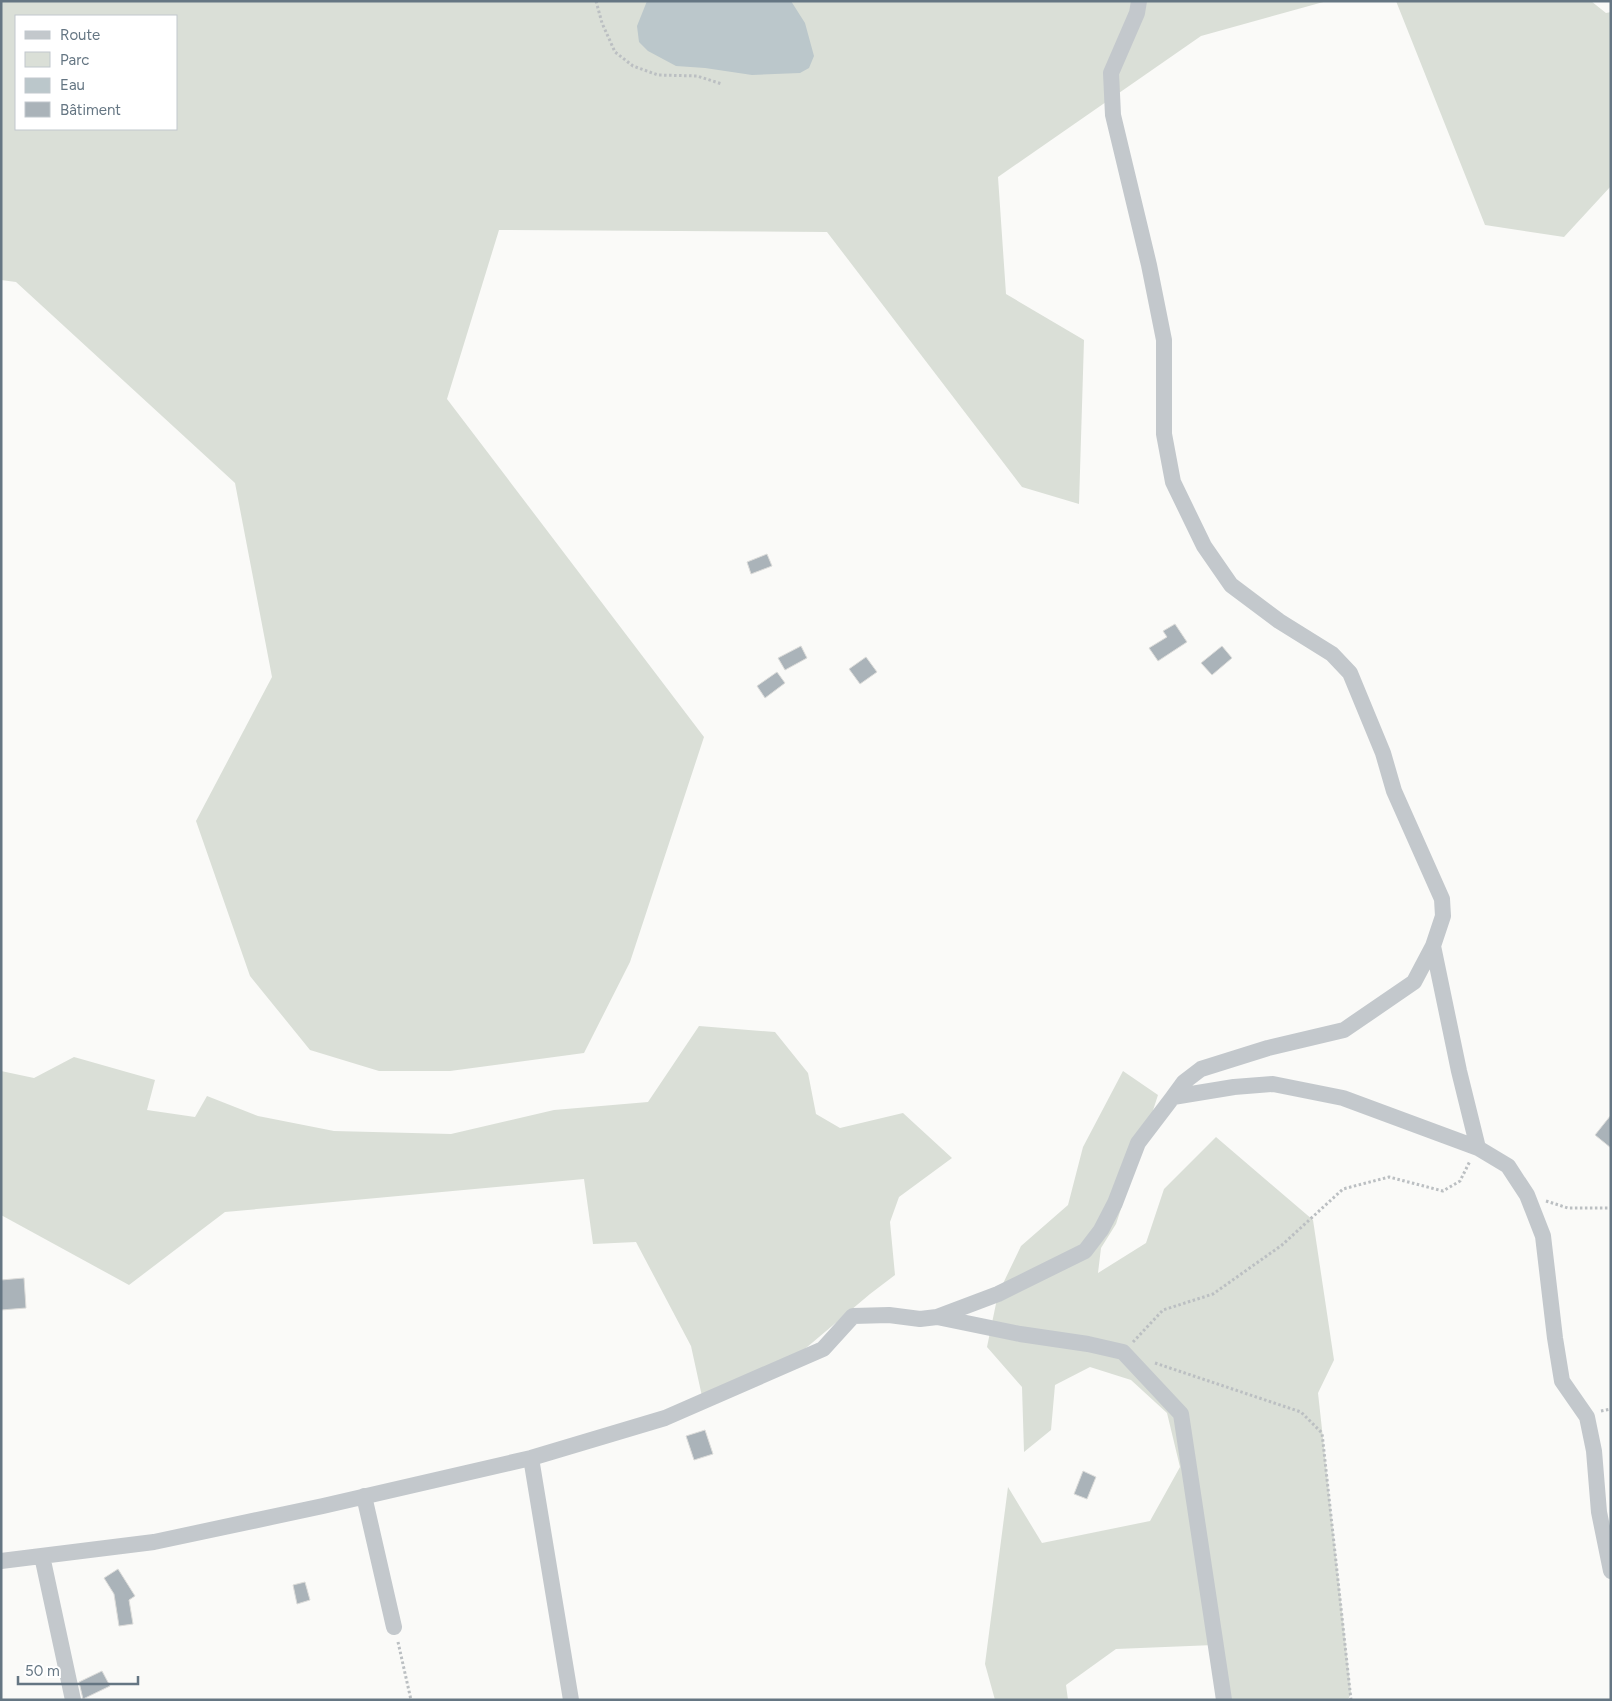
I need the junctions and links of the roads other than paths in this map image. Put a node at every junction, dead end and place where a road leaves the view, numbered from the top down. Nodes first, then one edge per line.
1 (1139, 1) edge
2 (1433, 946) junction
3 (1173, 1097) junction
4 (1478, 1148) junction
5 (938, 1317) junction
6 (531, 1458) junction
7 (364, 1496) junction
8 (42, 1556) junction
9 (1, 1562) edge
10 (1611, 1572) edge
11 (394, 1627) road end
12 (73, 1700) edge
13 (571, 1700) edge
14 (1224, 1700) edge

1 - 2 street
2 - 3 street
2 - 4 street
3 - 4 street
3 - 5 street
4 - 10 street
5 - 6 street
5 - 14 street
6 - 7 street
6 - 13 street
7 - 8 street
7 - 11 street
8 - 9 street
8 - 12 street

